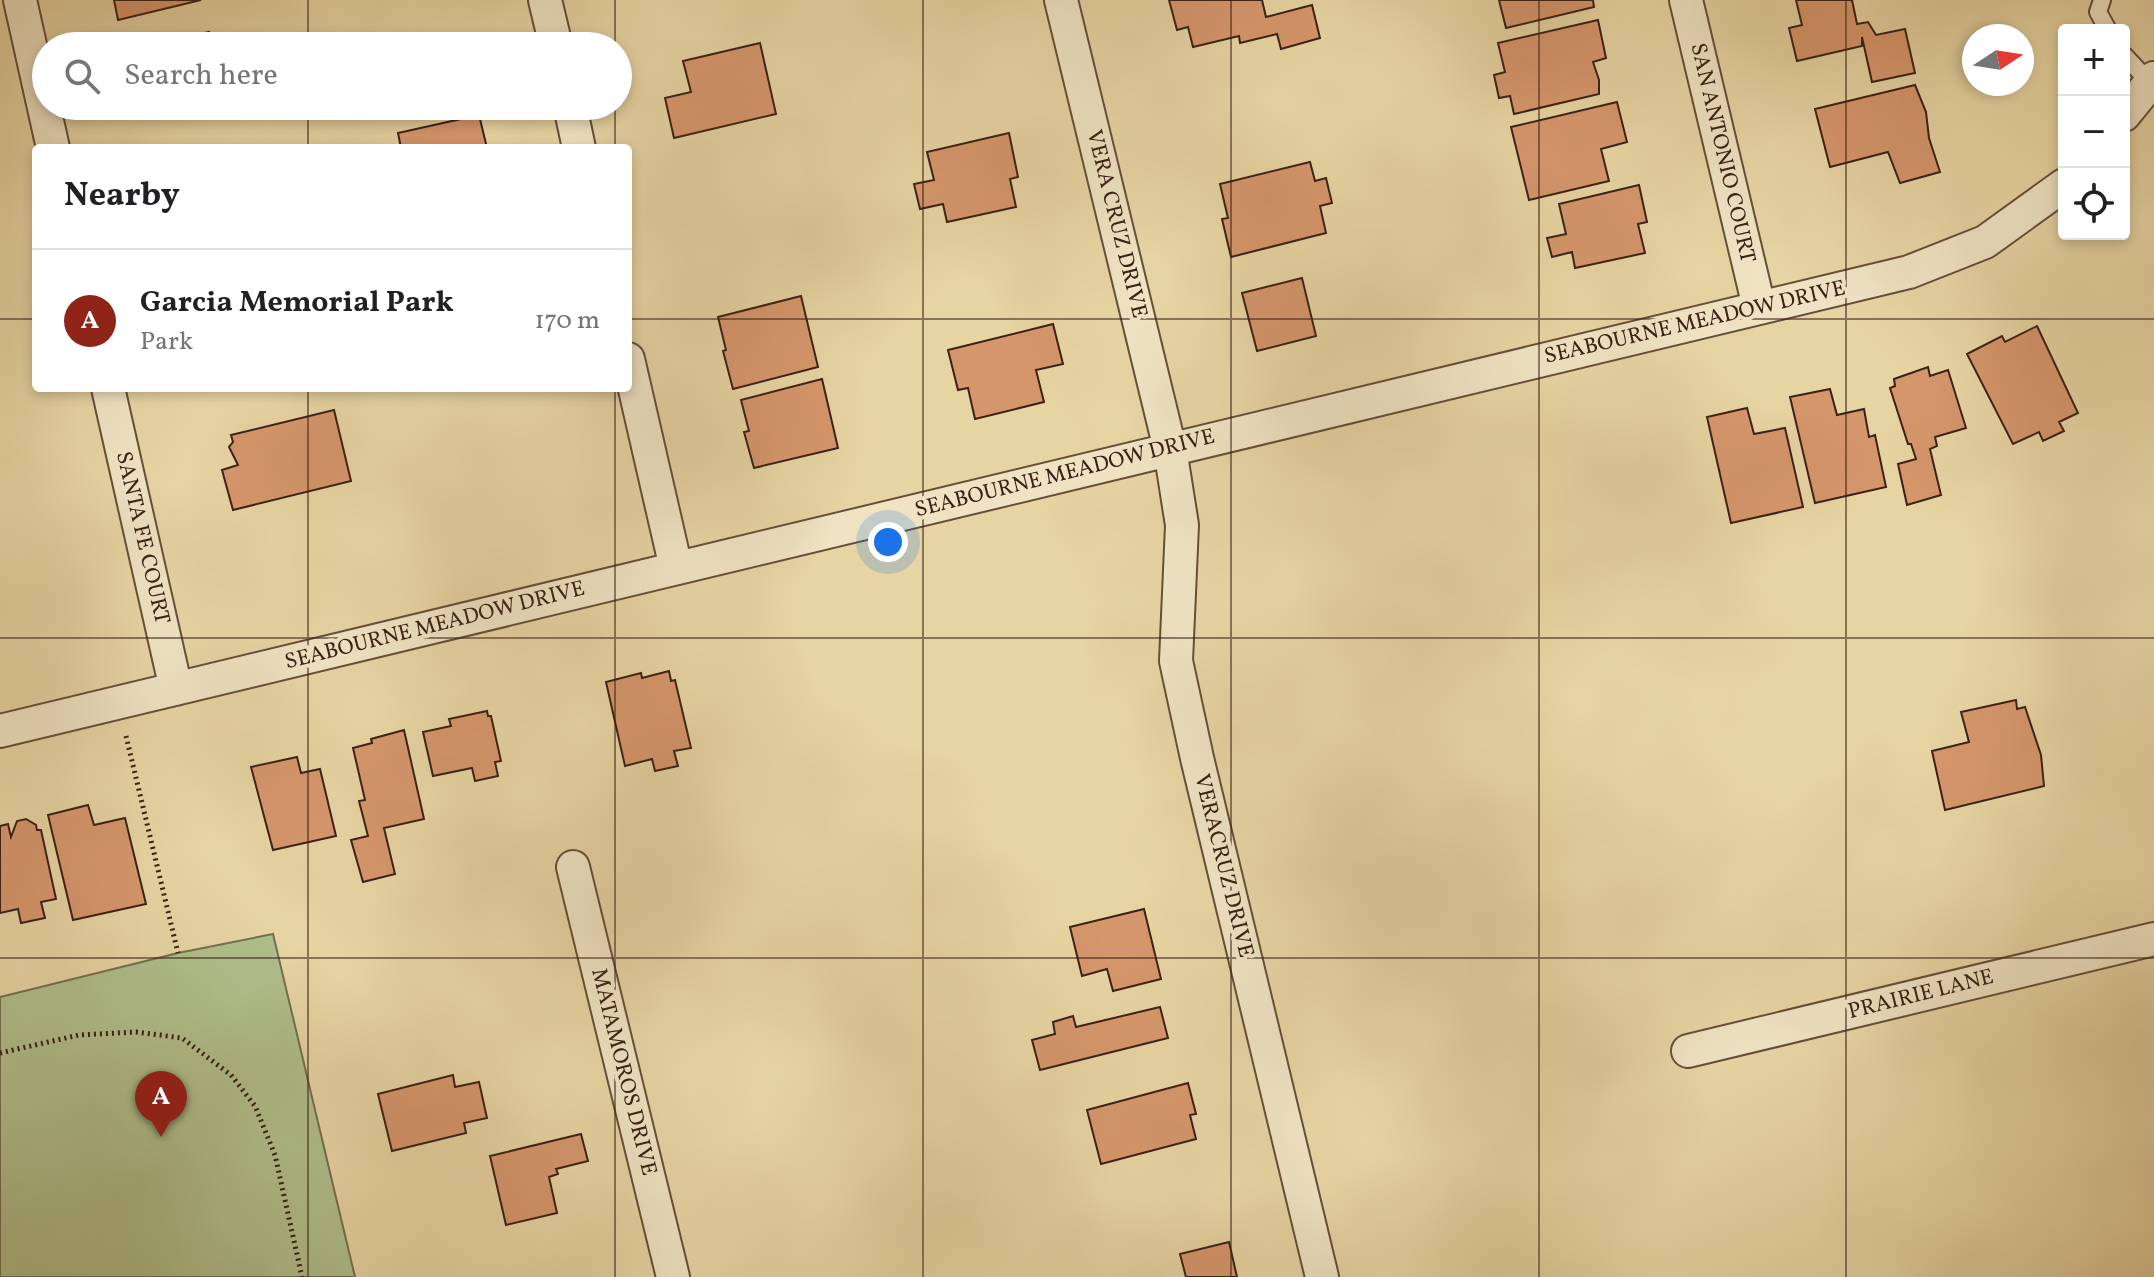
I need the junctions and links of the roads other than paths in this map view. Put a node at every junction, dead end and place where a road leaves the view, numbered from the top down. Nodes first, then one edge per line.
1 (20, 0) edge
2 (545, 0) edge
3 (1061, 0) edge
4 (1686, 0) edge
5 (2102, 0) edge
6 (2105, 24) edge
7 (553, 32) edge
8 (32, 54) edge
9 (2130, 61) edge
10 (2152, 81) edge
11 (2130, 108) edge
12 (47, 120) edge
13 (573, 120) edge
14 (52, 144) edge
15 (578, 144) edge
16 (2058, 189) edge
17 (1759, 307) junction
18 (632, 376) edge
19 (109, 392) edge
20 (1170, 449) junction
21 (676, 568) junction
22 (176, 689) junction
23 (0, 731) edge
24 (573, 867) dead end
25 (2154, 939) edge
26 (1688, 1051) dead end
27 (673, 1277) edge
28 (1322, 1277) edge

1 - 8 street
2 - 7 street
3 - 20 street, VERA CRUZ DRIVE
4 - 17 street, SAN ANTONIO COURT
5 - 6 lane
9 - 10 lane
10 - 11 street
12 - 14 street
13 - 15 street
16 - 17 street, SEABOURNE MEADOW DRIVE
17 - 20 street, SEABOURNE MEADOW DRIVE
18 - 21 street
19 - 22 street, SANTA FE COURT
20 - 21 street, SEABOURNE MEADOW DRIVE
20 - 28 street, VERACRUZ DRIVE
21 - 22 street, SEABOURNE MEADOW DRIVE
22 - 23 street, SEABOURNE MEADOW DRIVE
24 - 27 street, MATAMOROS DRIVE
25 - 26 street, PRAIRIE LANE

